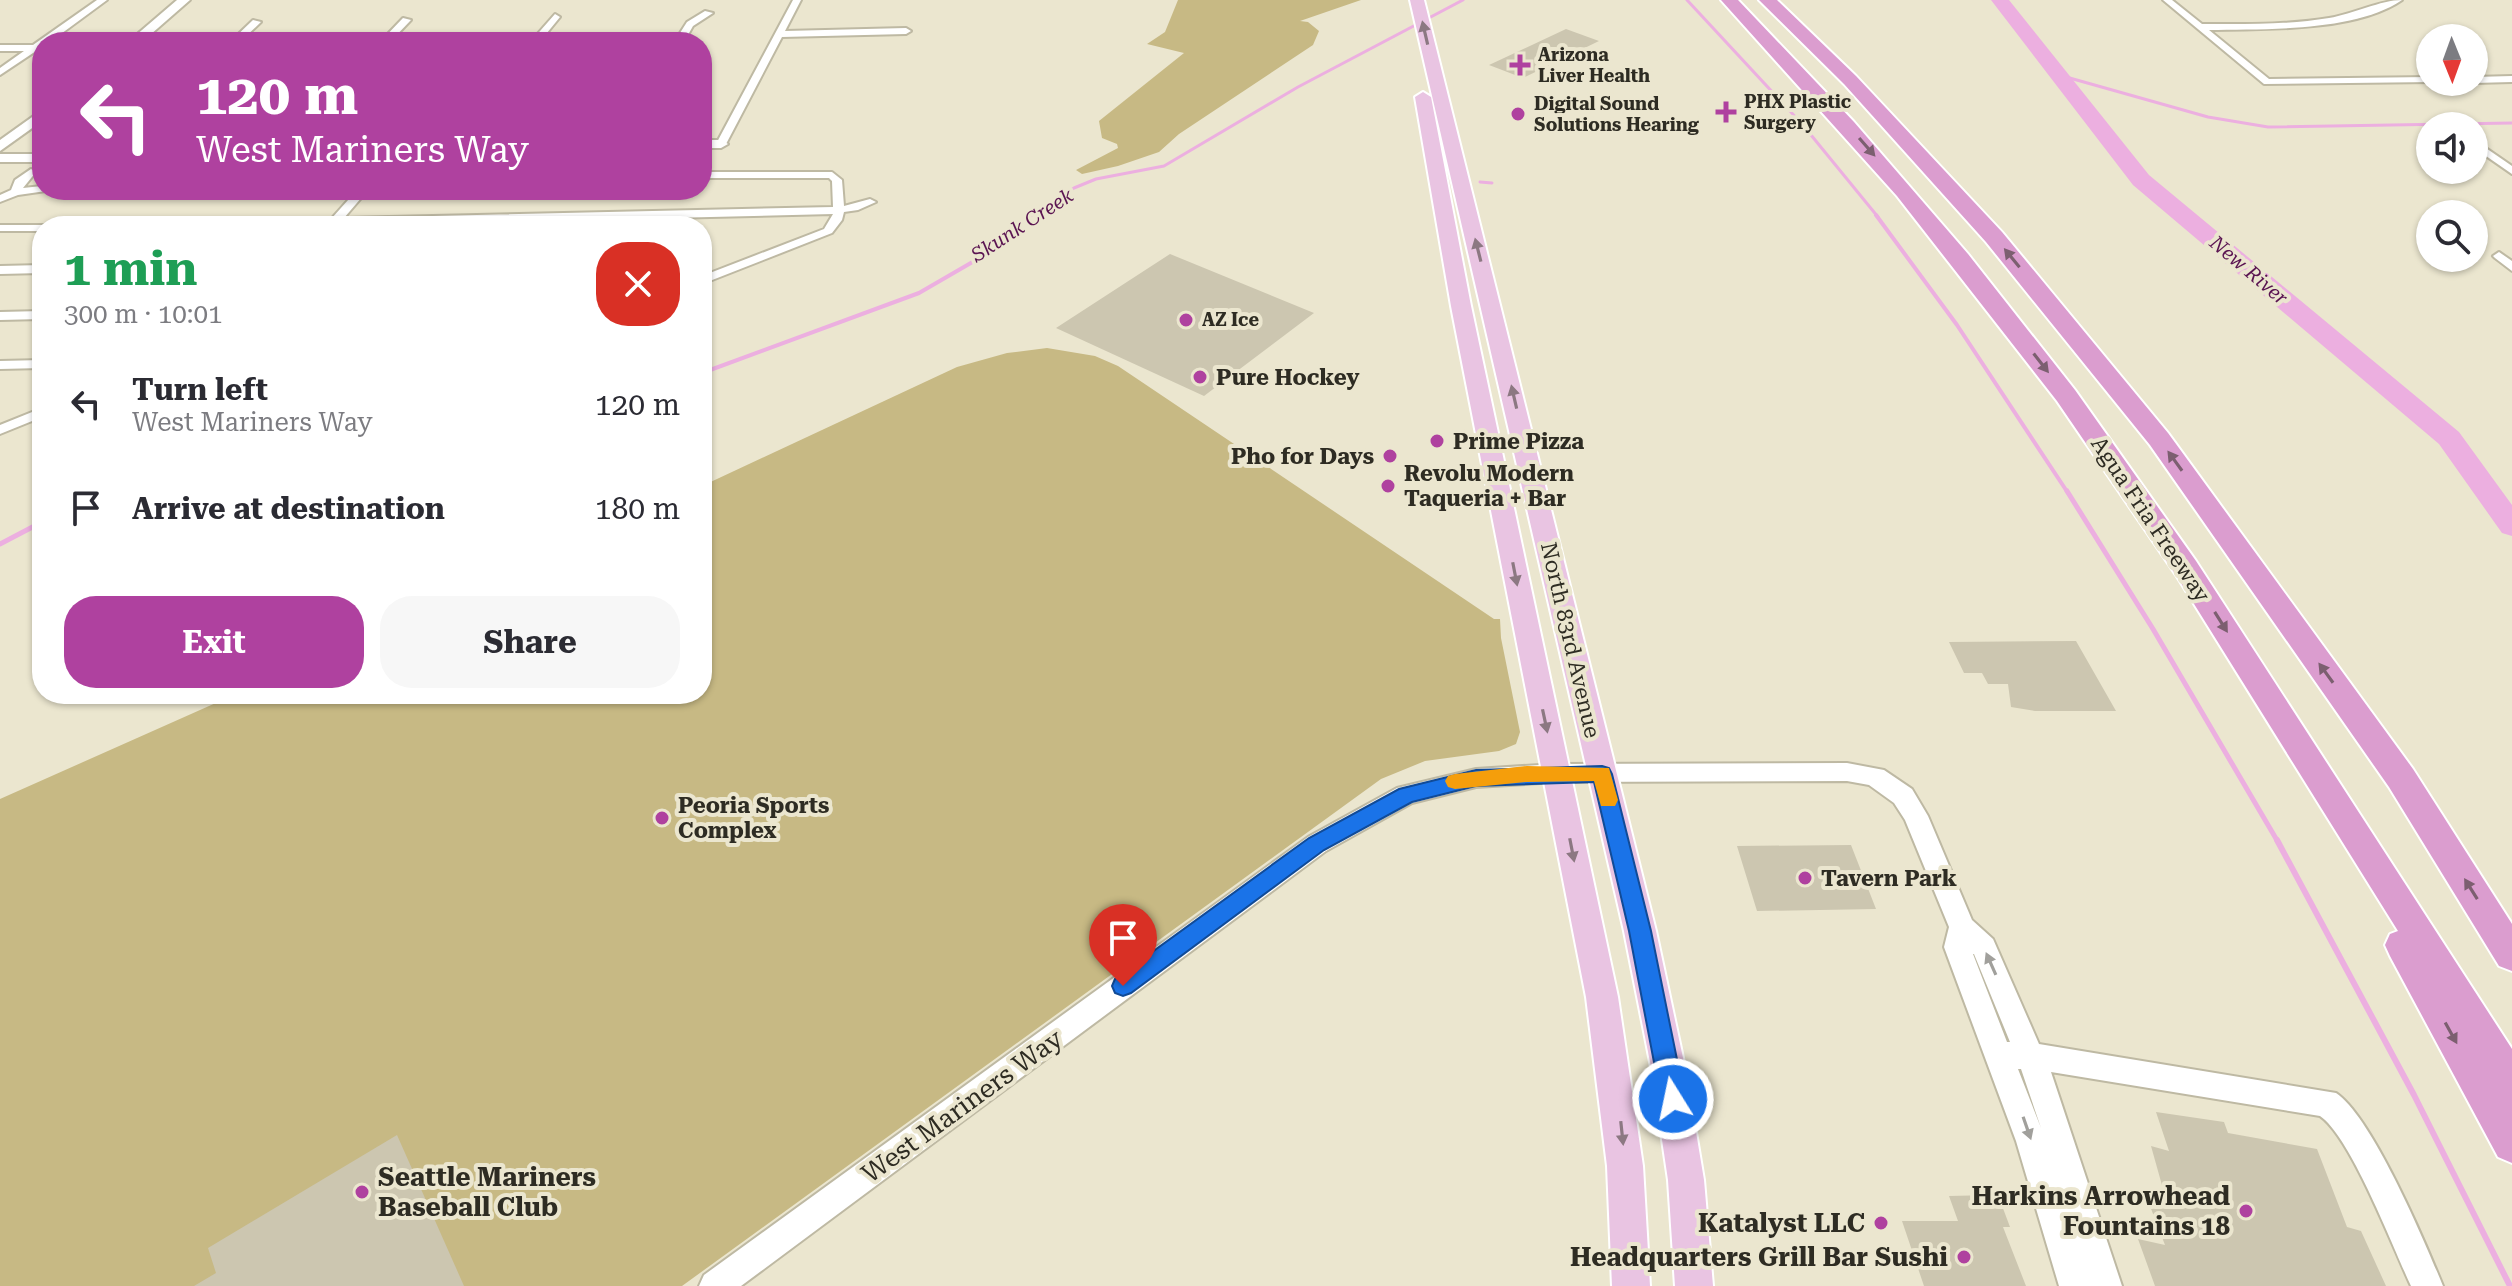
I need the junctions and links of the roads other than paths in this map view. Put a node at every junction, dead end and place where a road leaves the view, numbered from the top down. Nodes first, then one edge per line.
1 (103, 0) edge
2 (184, 0) edge
3 (797, 0) edge
4 (1402, 0) edge
5 (1417, 0) edge
6 (1729, 0) edge
7 (1767, 0) edge
8 (2167, 0) edge
9 (2398, 0) edge
10 (708, 13) dead end
11 (555, 17) dead end
12 (406, 20) dead end
13 (256, 22) dead end
14 (2200, 27) junction
15 (906, 31) dead end
16 (58, 32) edge
17 (146, 32) edge
18 (246, 32) edge
19 (395, 32) edge
20 (543, 32) edge
21 (685, 32) edge
22 (778, 34) junction
23 (32, 45) edge
24 (0, 48) edge
25 (32, 50) edge
26 (1425, 68) junction
27 (0, 72) edge
28 (2512, 79) edge
29 (2416, 80) edge
30 (2488, 80) edge
31 (32, 122) edge
32 (712, 144) edge
33 (721, 144) joint
34 (0, 147) edge
35 (2488, 153) edge
36 (0, 158) edge
37 (32, 158) edge
38 (2512, 171) edge
39 (31, 172) dead end
40 (712, 175) edge
41 (32, 190) edge
42 (16, 192) junction
43 (0, 199) edge
44 (354, 200) edge
45 (870, 202) dead end
46 (839, 210) junction
47 (339, 216) edge
48 (605, 216) edge
49 (0, 228) edge
50 (32, 228) edge
51 (2506, 256) edge
52 (2512, 267) edge
53 (32, 269) edge
54 (0, 270) edge
55 (712, 276) edge
56 (32, 315) edge
57 (0, 316) edge
58 (32, 364) edge
59 (0, 365) edge
60 (32, 416) edge
61 (0, 430) edge
62 (2251, 671) junction
63 (1556, 773) junction
64 (1602, 774) junction
65 (2512, 955) edge
66 (2015, 1056) junction
67 (2512, 1085) edge
68 (2512, 1143) edge
69 (715, 1286) edge
70 (1631, 1286) edge
71 (1694, 1286) edge
72 (2075, 1286) edge
73 (2106, 1286) edge
74 (2427, 1286) edge

1 - 16 street
2 - 17 street
3 - 22 street
4 - 26 main road, North 83rd Avenue
26 -> 5 main road, North 83rd Avenue
6 -> 62 highway, Agua Fria Freeway
65 -> 7 highway
8 - 14 street
9 - 14 street
10 - 21 street
11 - 20 street
12 - 19 street
13 - 18 street
14 - 29 street
15 - 22 street
22 - 33 street
23 - 24 street
25 - 27 street
26 -> 63 main road, North 83rd Avenue
64 -> 26 main road, North 83rd Avenue
28 - 30 street
31 - 34 street
32 - 33 street
35 - 38 street
36 - 37 street
39 - 42 street
40 - 46 street
41 - 42 street
42 - 43 street
44 - 47 street
45 - 46 street
46 - 48 street
46 - 55 street
49 - 50 street
51 - 52 street
53 - 54 street
56 - 57 street
58 - 59 street
60 - 61 street
62 - 67 highway, Agua Fria Freeway
62 -> 68 highway
63 - 64 street, West Mariners Way
63 - 69 street, West Mariners Way
63 -> 70 main road, North 83rd Avenue
64 - 66 street, West Mariners Way
64 - 71 main road, North 83rd Avenue
66 -> 72 street
66 - 73 street
66 - 74 street

